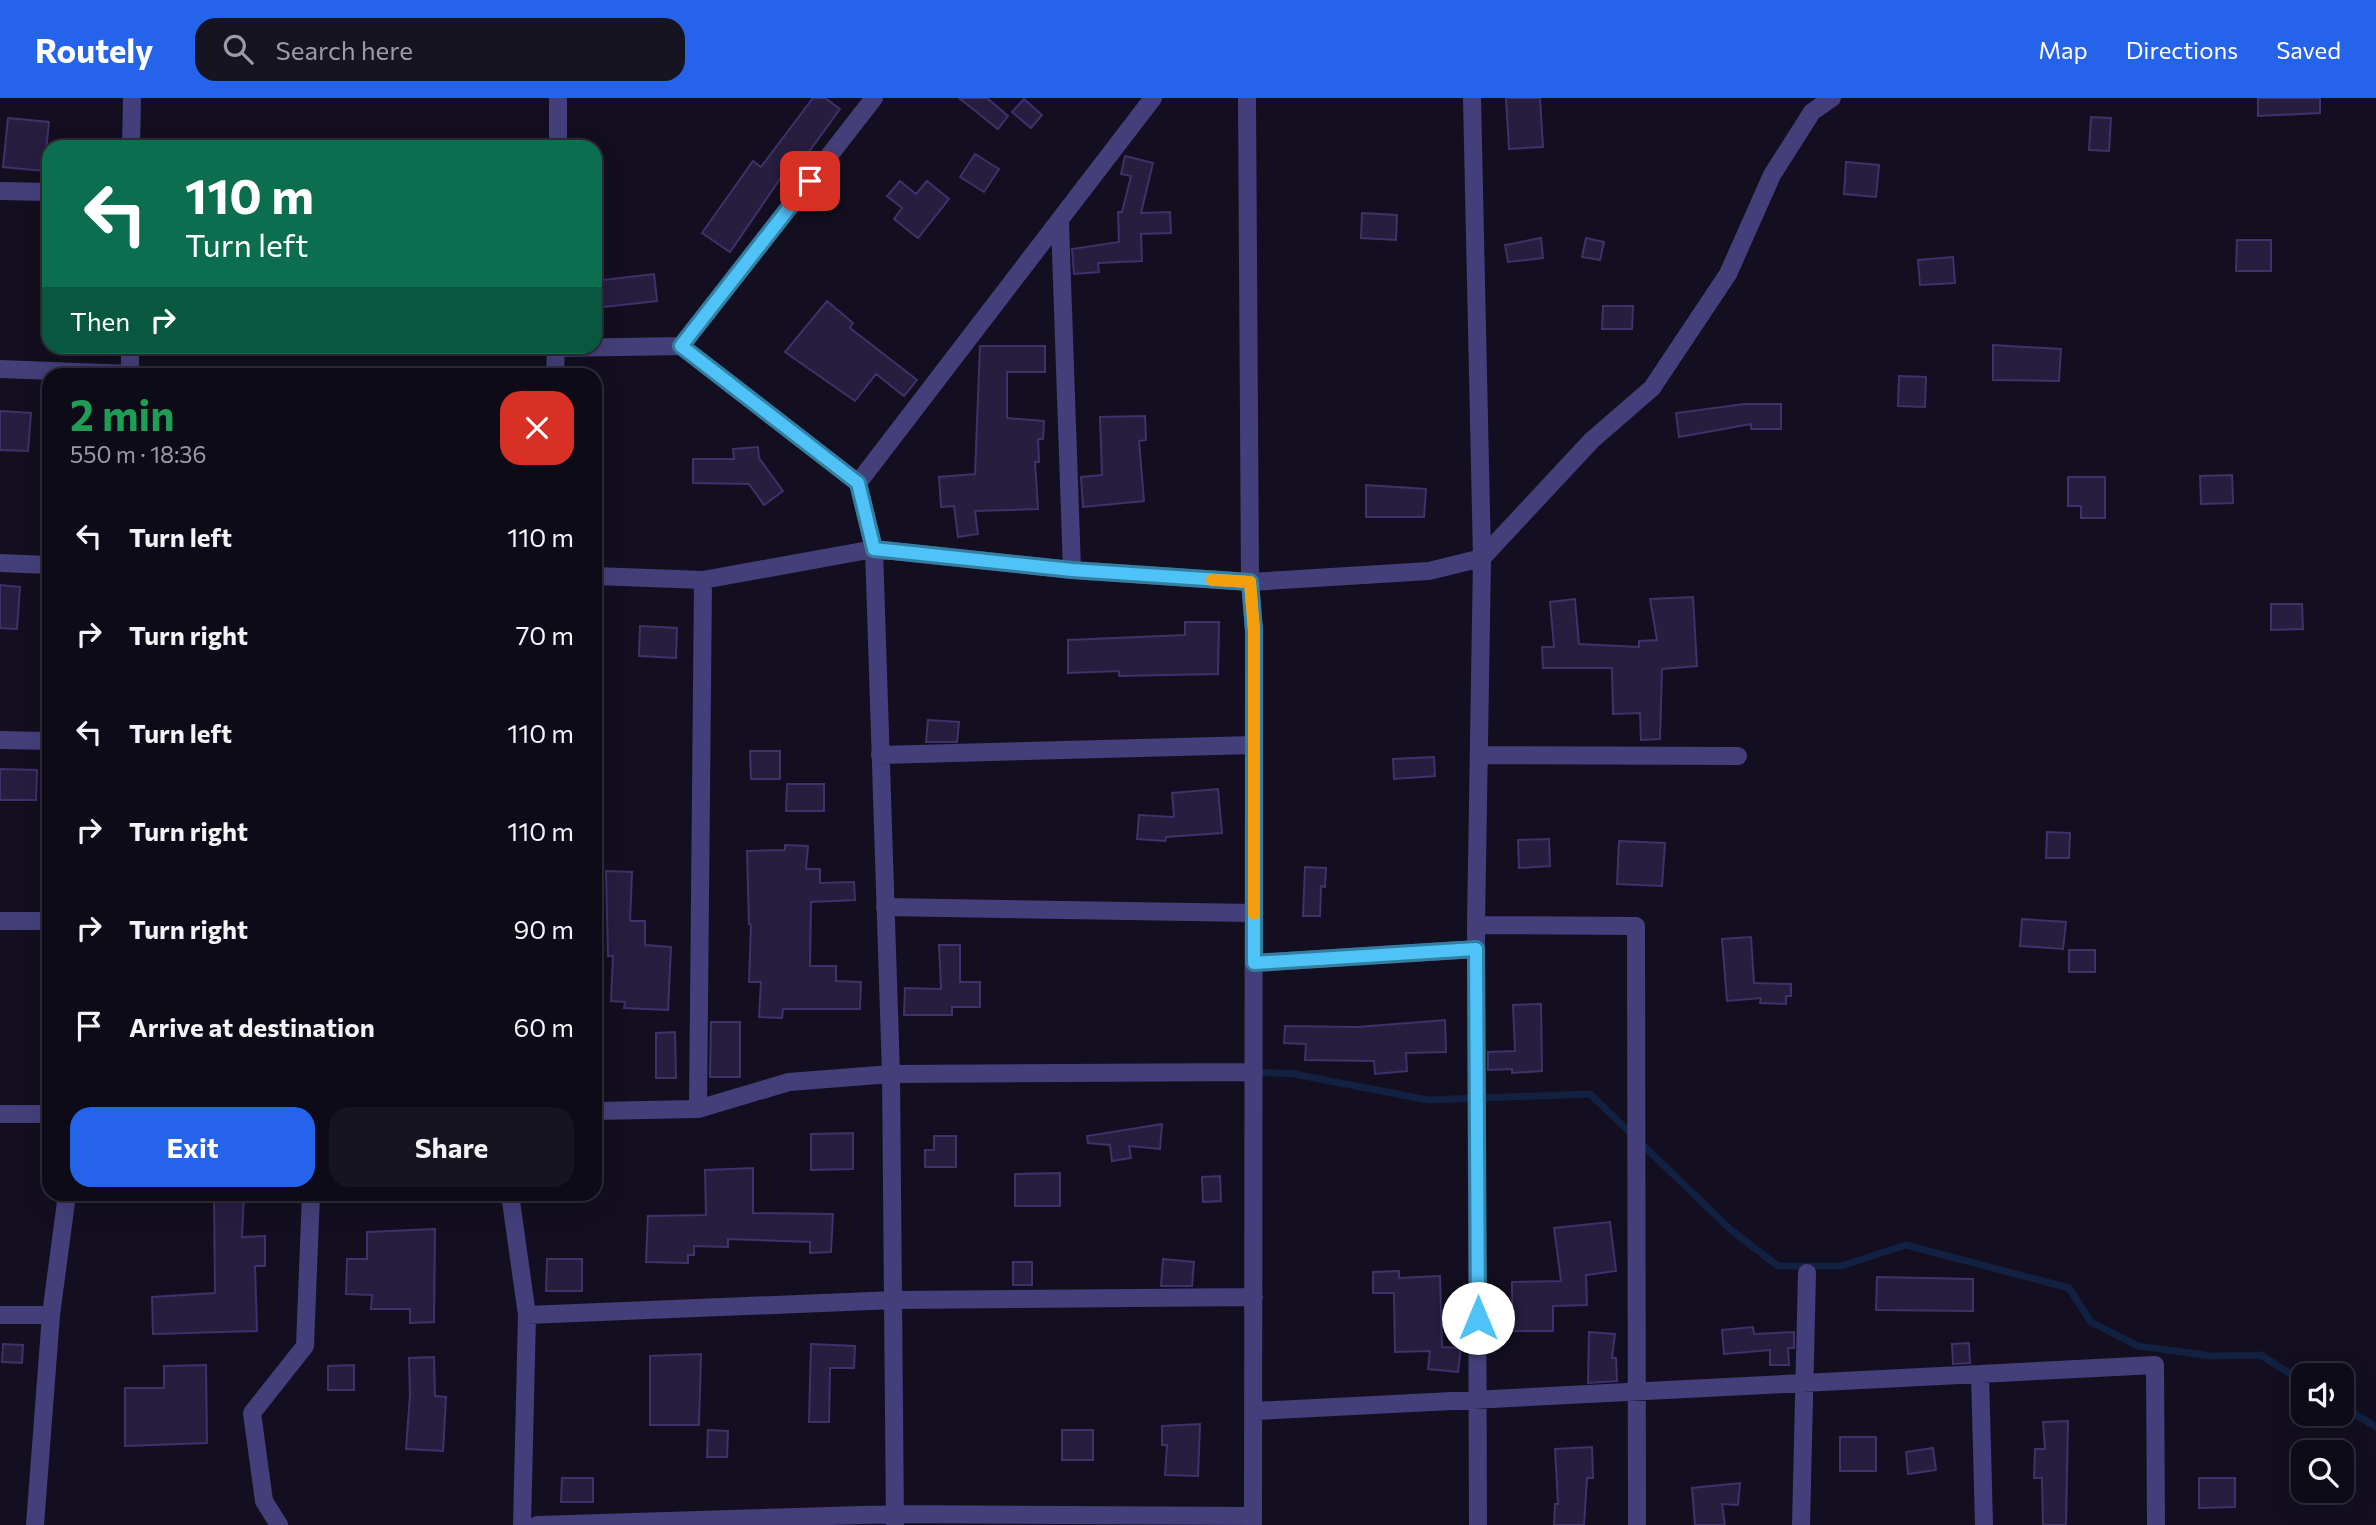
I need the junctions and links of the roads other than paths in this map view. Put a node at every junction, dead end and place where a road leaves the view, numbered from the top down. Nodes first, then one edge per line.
1 (132, 98) edge
2 (558, 98) edge
3 (874, 98) edge
4 (1153, 98) edge
5 (1247, 98) edge
6 (1472, 98) edge
7 (1832, 98) edge
8 (131, 140) edge
9 (558, 140) edge
10 (0, 191) edge
11 (42, 192) edge
12 (1060, 223) junction
13 (681, 346) junction
14 (602, 347) edge
15 (0, 369) edge
16 (42, 371) edge
17 (858, 483) junction
18 (874, 549) junction
19 (1482, 558) junction
20 (0, 563) edge
21 (42, 565) edge
22 (1072, 570) junction
23 (602, 576) edge
24 (703, 580) junction
25 (1250, 582) junction
26 (0, 740) edge
27 (42, 741) edge
28 (1254, 745) junction
29 (880, 755) junction
30 (1479, 755) junction
31 (1738, 756) dead end
32 (885, 907) junction
33 (1254, 913) junction
34 (0, 921) edge
35 (42, 921) edge
36 (1476, 925) junction
37 (1476, 949) junction
38 (1254, 963) junction
39 (1254, 1072) junction
40 (891, 1074) junction
41 (698, 1109) junction
42 (602, 1111) edge
43 (0, 1114) edge
44 (42, 1114) edge
45 (66, 1201) edge
46 (312, 1201) edge
47 (511, 1201) edge
48 (1807, 1273) dead end
49 (1254, 1297) junction
50 (895, 1300) junction
51 (0, 1315) edge
52 (51, 1315) junction
53 (527, 1315) junction
54 (1980, 1374) junction
55 (1804, 1384) junction
56 (1637, 1391) junction
57 (1478, 1401) junction
58 (1255, 1411) junction
59 (895, 1520) edge
60 (1253, 1520) edge
61 (35, 1525) edge
62 (279, 1525) edge
63 (522, 1525) edge
64 (537, 1525) edge
65 (1478, 1525) edge
66 (1637, 1525) edge
67 (1801, 1525) edge
68 (1984, 1525) edge
69 (2157, 1525) edge

1 - 8 street
2 - 9 street
3 - 13 street
4 - 12 street
5 - 25 street
6 - 19 street
7 - 19 street
10 - 11 street
12 - 17 street
12 - 22 street
13 - 14 street
13 - 17 street
15 - 16 street
17 - 18 street
18 - 22 street
18 - 24 street
18 - 29 street
19 - 25 street
19 - 30 street
20 - 21 street
22 - 25 street
23 - 24 street
24 - 41 street
25 - 28 street
26 - 27 street
28 - 29 street
28 - 33 street
29 - 32 street
30 - 31 street
30 - 36 street
32 - 33 street
32 - 40 street
33 - 38 street
34 - 35 street
36 - 37 street
36 - 56 street
37 - 38 street
37 - 57 street
38 - 39 street
39 - 40 street
39 - 49 street
40 - 41 street
40 - 50 street
41 - 42 street
43 - 44 street
45 - 52 street
46 - 62 street
47 - 53 street
48 - 55 street
49 - 50 street
49 - 58 street
50 - 53 street
50 - 59 street
51 - 52 street
52 - 61 street
53 - 63 street
54 - 55 street
54 - 68 street
54 - 69 street
55 - 56 street
55 - 67 street
56 - 57 street
56 - 66 street
57 - 58 street
57 - 65 street
58 - 60 street
59 - 60 street
59 - 64 street

